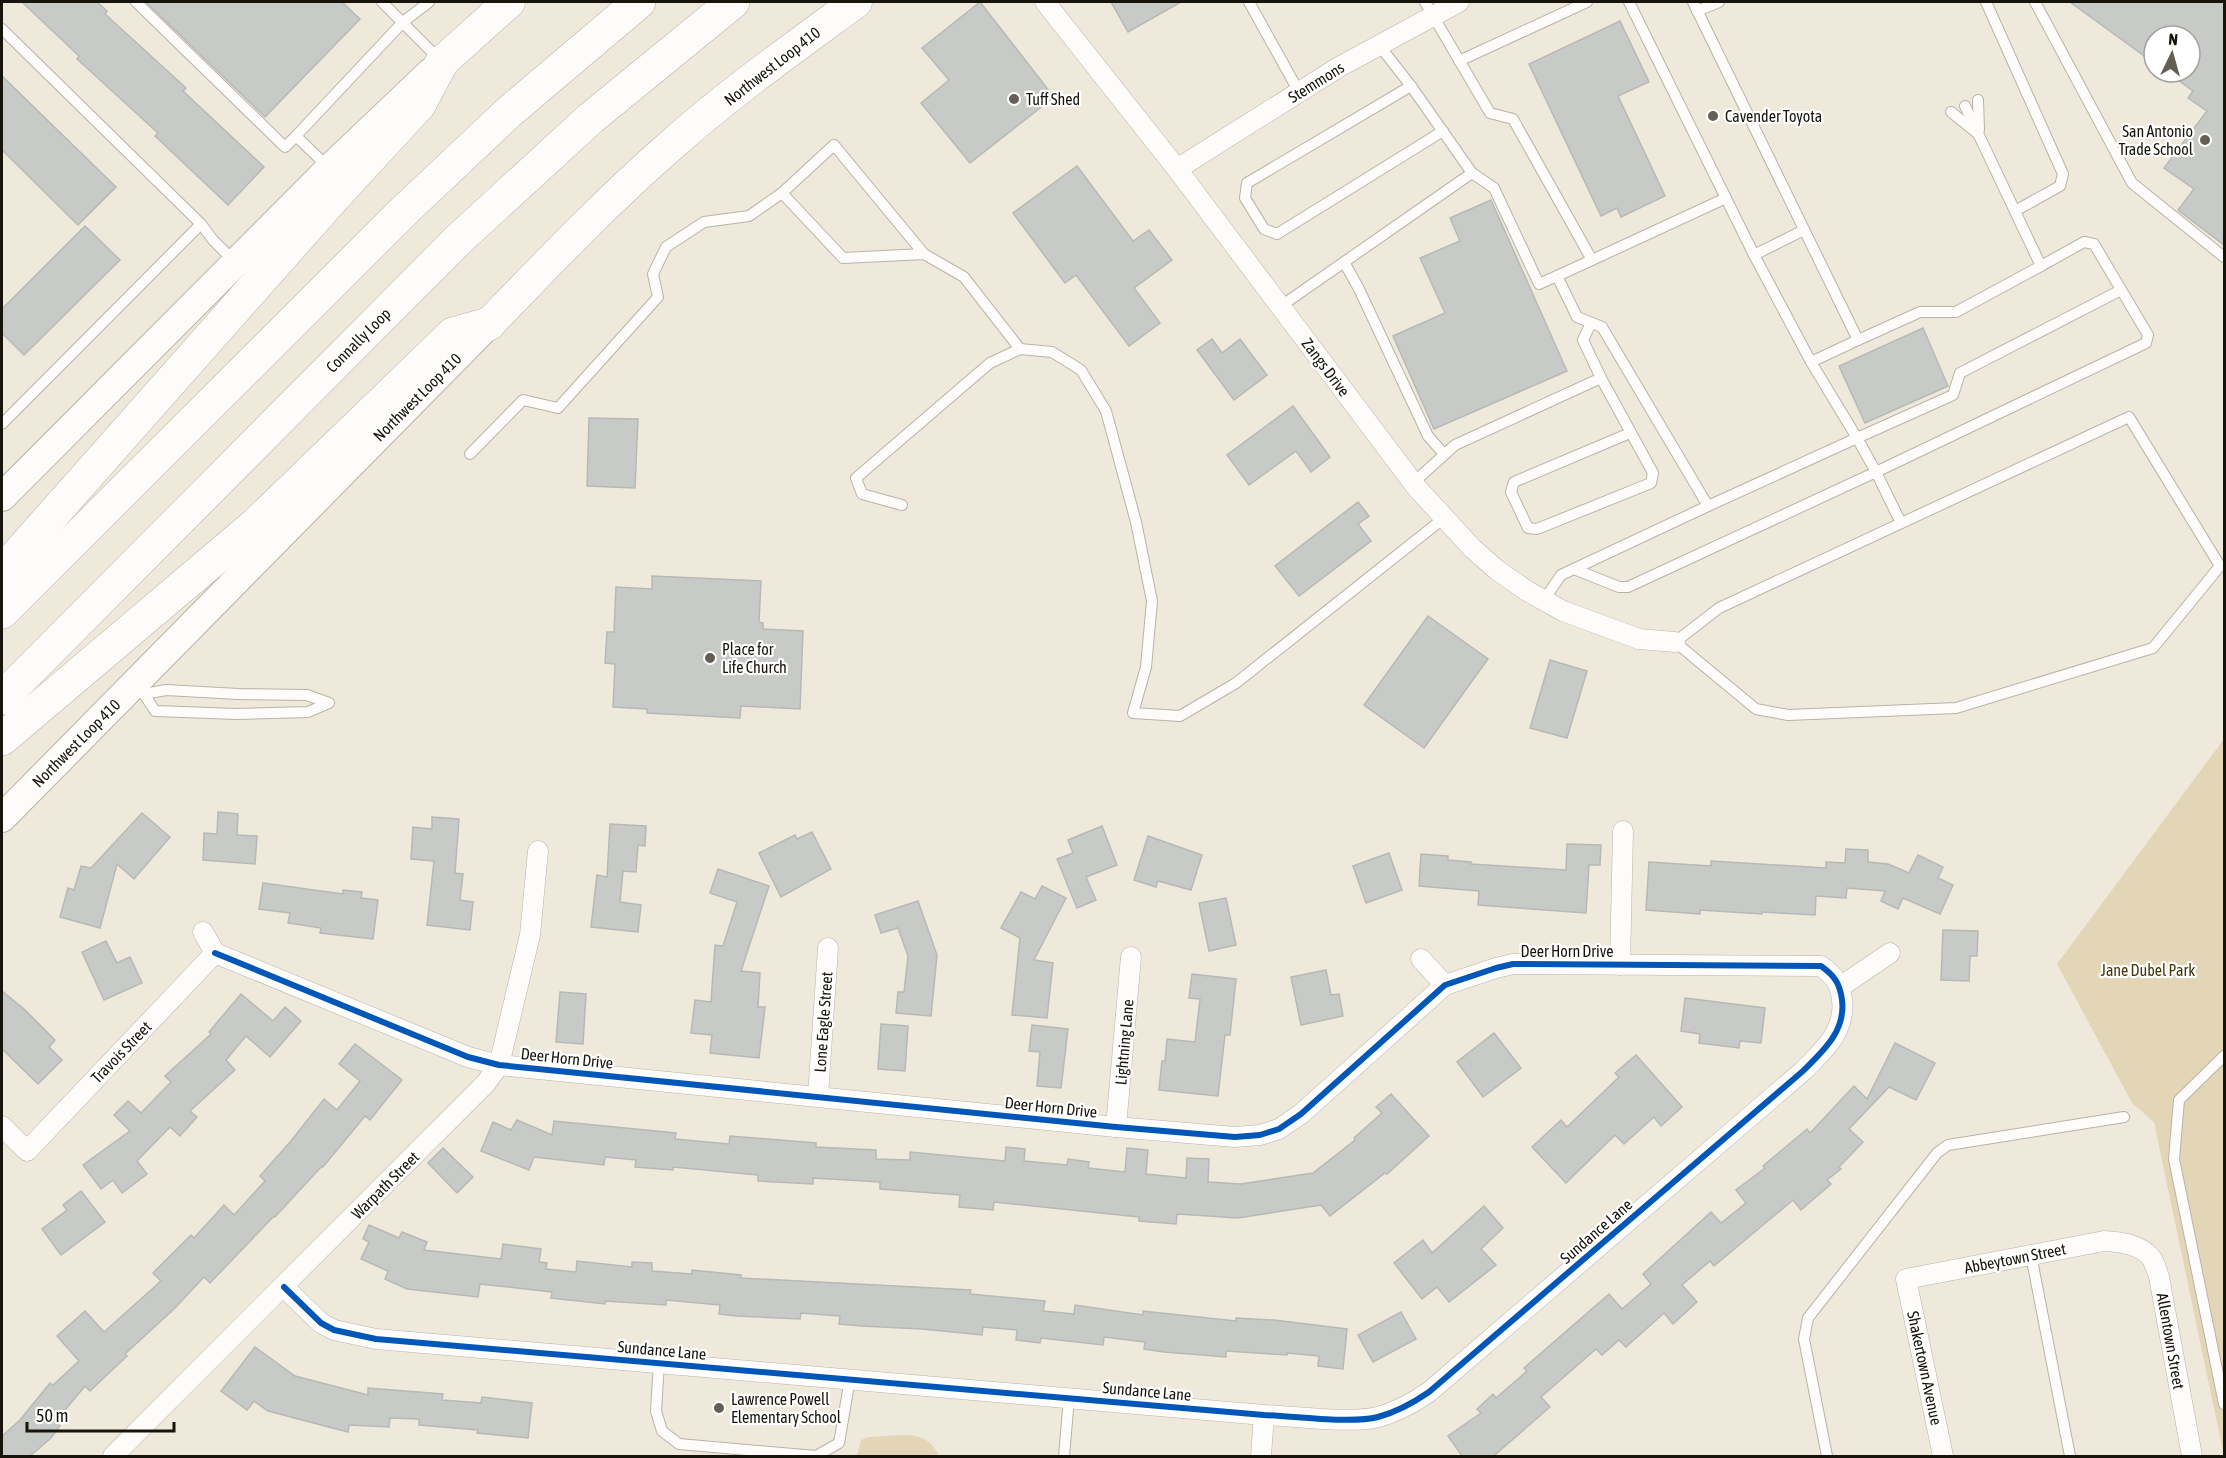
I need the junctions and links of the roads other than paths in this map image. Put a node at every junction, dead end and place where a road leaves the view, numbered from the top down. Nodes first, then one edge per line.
1 (136, 2) edge
2 (382, 2) edge
3 (429, 2) edge
4 (509, 2) edge
5 (639, 2) edge
6 (734, 2) edge
7 (856, 2) edge
8 (1045, 2) edge
9 (1249, 2) edge
10 (1459, 2) edge
11 (1587, 2) edge
12 (1629, 2) edge
13 (1719, 2) edge
14 (1986, 2) edge
15 (2035, 2) edge
16 (1695, 6) edge
17 (1429, 9) edge
18 (403, 22) junction
19 (2, 28) edge
20 (1379, 45) junction
21 (1459, 61) junction
22 (442, 62) junction
23 (1411, 86) junction
24 (1299, 92) junction
25 (1978, 100) dead end
26 (1965, 106) dead end
27 (1951, 112) dead end
28 (1443, 131) junction
29 (1979, 134) junction
30 (296, 136) junction
31 (329, 169) junction
32 (1177, 169) junction
33 (1472, 173) junction
34 (782, 193) junction
35 (1726, 198) junction
36 (2015, 211) junction
37 (201, 224) junction
38 (1804, 230) junction
39 (924, 254) junction
40 (1754, 255) junction
41 (2224, 257) edge
42 (1592, 260) junction
43 (1344, 262) junction
44 (235, 263) junction
45 (2041, 266) junction
46 (1557, 276) junction
47 (2121, 290) junction
48 (1281, 306) junction
49 (1591, 323) junction
50 (489, 324) junction
51 (1858, 340) junction
52 (1020, 349) junction
53 (1811, 362) junction
54 (1601, 378) junction
55 (2, 424) edge
56 (1630, 433) junction
57 (1857, 438) junction
58 (470, 454) dead end
59 (1444, 454) junction
60 (1876, 472) junction
61 (1413, 483) junction
62 (2, 497) edge
63 (902, 505) dead end
64 (1708, 506) junction
65 (1444, 518) junction
66 (1901, 523) junction
67 (1574, 569) junction
68 (2, 572) edge
69 (1544, 600) junction
70 (2, 612) edge
71 (1675, 642) junction
72 (138, 690) junction
73 (2, 698) edge
74 (2, 739) edge
75 (2, 818) edge
76 (1623, 831) dead end
77 (538, 851) dead end
78 (204, 932) dead end
79 (828, 948) dead end
80 (215, 952) junction
81 (1890, 953) dead end
82 (1131, 957) dead end
83 (1421, 959) dead end
84 (1620, 965) junction
85 (1445, 985) junction
86 (1840, 987) junction
87 (2224, 1056) edge
88 (499, 1065) junction
89 (818, 1096) junction
90 (2124, 1117) dead end
91 (2, 1125) edge
92 (1116, 1127) junction
93 (2123, 1242) joint
94 (2031, 1255) junction
95 (1906, 1280) joint
96 (284, 1287) junction
97 (659, 1363) junction
98 (850, 1379) junction
99 (1069, 1398) junction
100 (2224, 1404) edge
101 (1264, 1415) junction
102 (112, 1456) edge
103 (1064, 1456) edge
104 (1261, 1456) edge
105 (1827, 1456) edge
106 (1943, 1456) edge
107 (2070, 1456) edge
108 (2192, 1456) edge

1 - 30 lane
2 - 18 lane
3 - 18 lane
4 - 22 main road
5 - 70 highway
6 - 73 highway, Connally Loop
7 - 50 main road, Northwest Loop 410
8 - 32 street, Zangs Drive
9 - 24 lane
10 - 17 street, Stemmons
11 - 21 lane
12 - 35 lane
13 - 16 lane
14 - 36 lane
15 - 41 lane
16 - 38 lane
17 - 20 street, Stemmons
17 - 21 lane
18 - 22 lane
18 - 30 lane
19 - 37 lane
20 - 23 lane
20 - 24 street, Stemmons
21 - 42 lane
22 - 31 main road
22 - 68 highway
23 - 28 lane
23 - 28 lane
24 - 32 street, Stemmons
25 - 29 lane
26 - 29 lane
27 - 29 lane
28 - 33 lane
29 - 36 lane
30 - 31 lane
31 - 44 main road
32 - 48 street, Zangs Drive
33 - 43 lane
33 - 46 lane
34 - 39 lane
34 - 39 lane
34 - 58 lane
35 - 40 lane
35 - 42 lane
36 - 45 lane
37 - 44 lane
37 - 55 lane
38 - 40 lane
38 - 51 lane
39 - 52 lane
40 - 53 lane
42 - 46 lane
43 - 48 lane
43 - 59 lane
44 - 62 main road
45 - 47 lane
45 - 51 lane
46 - 49 lane
47 - 57 lane
47 - 60 lane
48 - 61 street, Zangs Drive
49 - 54 lane
49 - 64 lane
50 - 72 main road, Northwest Loop 410
50 - 74 highway
51 - 53 lane
52 - 63 lane
52 - 65 lane
53 - 57 lane
54 - 56 lane
54 - 59 lane
56 - 56 lane
57 - 60 lane
57 - 64 lane
59 - 61 lane
60 - 66 lane
60 - 67 lane
61 - 65 street, Zangs Drive
64 - 67 lane
65 - 69 street, Zangs Drive
66 - 71 lane
66 - 71 lane
67 - 69 lane
69 - 71 street, Zangs Drive
72 - 72 lane
72 - 75 main road, Northwest Loop 410
76 - 84 street
77 - 88 street, Warpath Street
78 - 80 street
79 - 89 street, Lone Eagle Street
80 - 88 street, Deer Horn Drive
80 - 91 street, Travois Street
81 - 86 street
82 - 92 street, Lightning Lane
83 - 85 street
84 - 85 street, Deer Horn Drive
84 - 86 street, Deer Horn Drive
85 - 92 street, Deer Horn Drive
86 - 101 street, Sundance Lane
87 - 100 lane
88 - 89 street, Deer Horn Drive
88 - 96 street, Warpath Street
89 - 92 street, Deer Horn Drive
90 - 105 lane
93 - 94 street, Abbeytown Street
93 - 108 street, Allentown Street
94 - 95 street, Abbeytown Street
94 - 107 lane
95 - 106 street, Shakertown Avenue
96 - 97 street, Sundance Lane
96 - 102 street, Warpath Street
97 - 98 street, Sundance Lane
97 - 98 lane
98 - 99 street, Sundance Lane
99 - 101 street, Sundance Lane
99 - 103 lane
101 - 104 street

